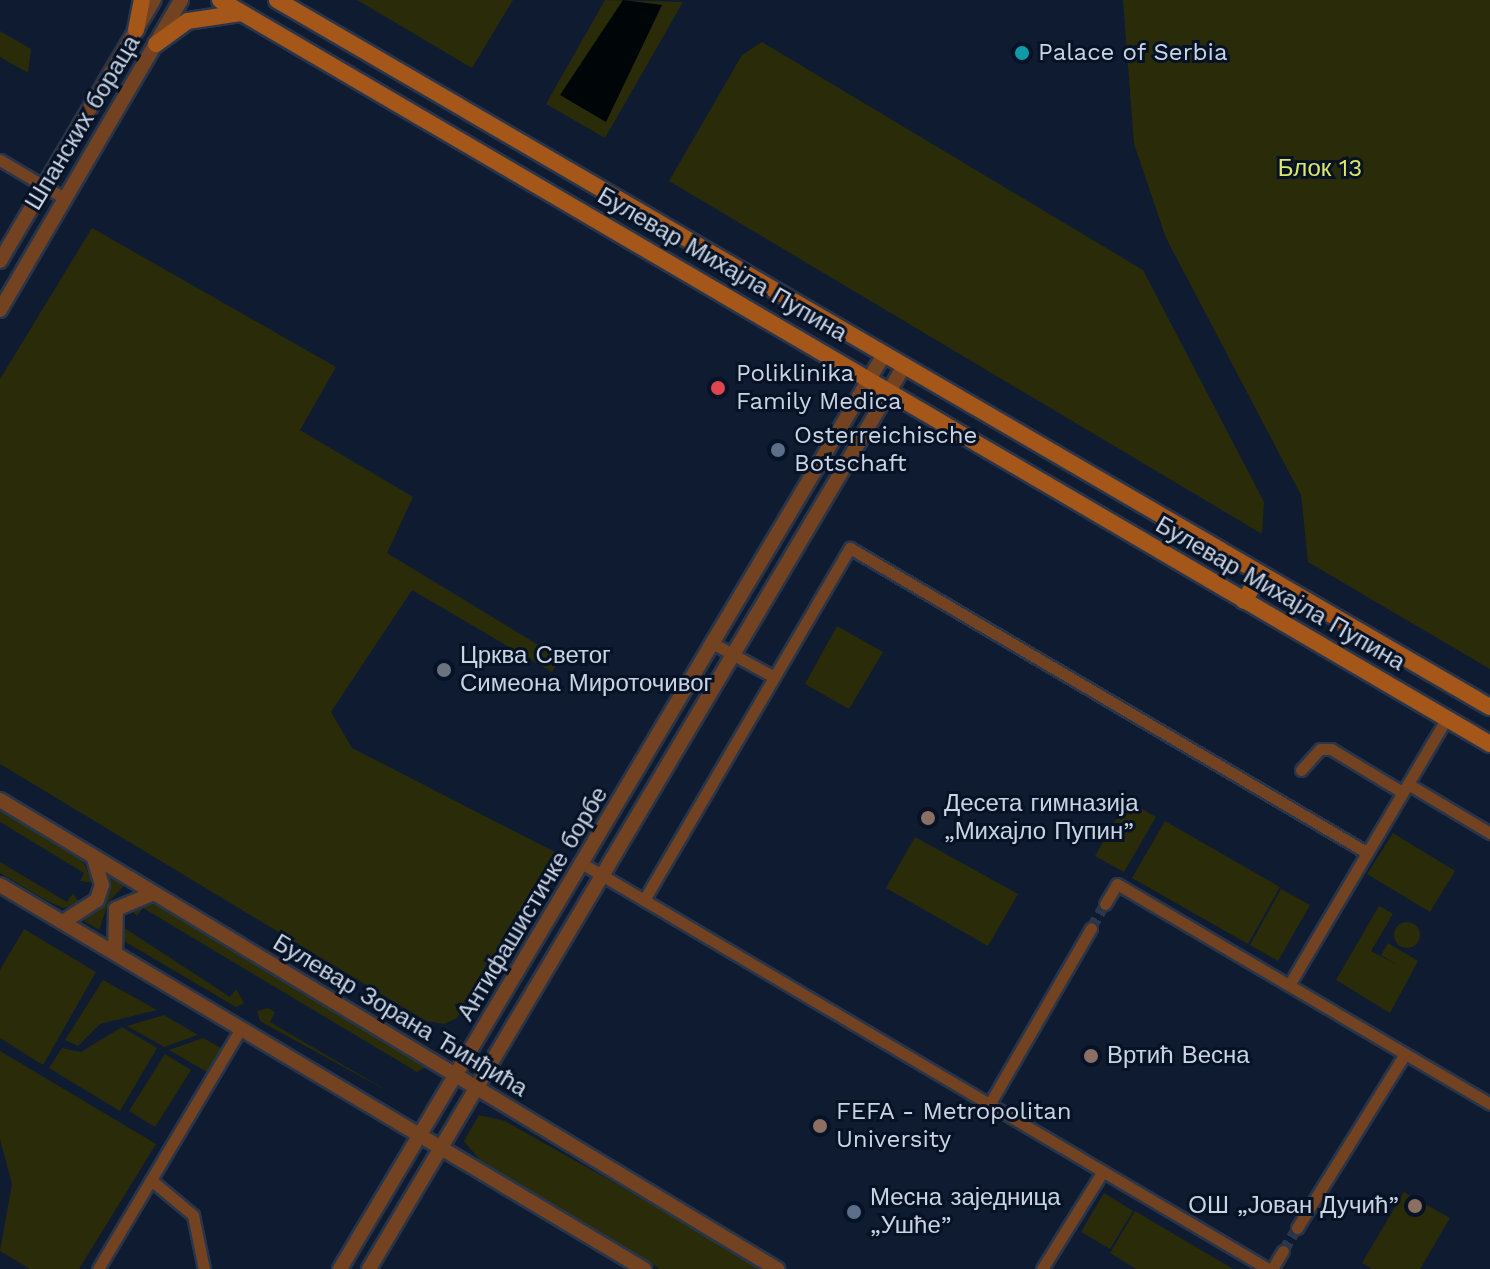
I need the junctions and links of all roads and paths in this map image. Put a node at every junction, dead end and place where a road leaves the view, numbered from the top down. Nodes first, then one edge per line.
1 (142, 0) edge
2 (154, 0) edge
3 (181, 0) edge
4 (220, 0) edge
5 (277, 0) edge
6 (243, 13) junction
7 (136, 30) junction
8 (156, 44) junction
9 (0, 160) edge
10 (552, 162) junction
11 (44, 186) junction
12 (539, 186) junction
13 (64, 198) junction
14 (0, 261) edge
15 (0, 310) edge
16 (883, 356) junction
17 (903, 368) junction
18 (870, 379) junction
19 (890, 391) junction
20 (1260, 574) junction
21 (1244, 601) junction
22 (714, 644) junction
23 (734, 655) junction
24 (774, 677) junction
25 (1490, 707) edge
26 (1446, 719) junction
27 (1490, 744) edge
28 (1301, 770) dead end
29 (1405, 788) junction
30 (0, 800) edge
31 (1490, 833) edge
32 (1366, 852) junction
33 (92, 855) junction
34 (583, 864) junction
35 (602, 875) junction
36 (0, 885) edge
37 (154, 892) junction
38 (644, 900) junction
39 (1105, 904) tunnel mouth
40 (63, 922) junction
41 (1091, 928) tunnel mouth
42 (115, 953) junction
43 (1289, 985) junction
44 (241, 1028) junction
45 (1405, 1054) junction
46 (455, 1076) junction
47 (476, 1089) junction
48 (1490, 1104) edge
49 (989, 1105) junction
50 (420, 1136) junction
51 (441, 1149) junction
52 (1103, 1171) junction
53 (151, 1180) junction
54 (1297, 1228) tunnel mouth
55 (1283, 1251) tunnel mouth
56 (639, 1268) edge
57 (98, 1269) edge
58 (204, 1269) edge
59 (340, 1269) edge
60 (369, 1269) edge
61 (777, 1269) edge
62 (1042, 1269) edge
63 (1270, 1269) edge

1 - 7 main road
2 - 7 street, Шпанских бораца
3 - 8 street, Шпанских бораца
4 - 6 main road, Булевар Михајла Пупина
5 - 10 main road, Булевар Михајла Пупина
6 - 8 main road
6 - 12 main road, Булевар Михајла Пупина
7 - 11 street, Шпанских бораца
8 - 13 street, Шпанских бораца
9 - 11 street
10 - 12 main road
10 - 16 main road, Булевар Михајла Пупина
11 - 13 street
11 - 14 street, Шпанских бораца
12 - 18 main road, Булевар Михајла Пупина
13 - 15 street, Шпанских бораца
16 - 17 main road, Булевар Михајла Пупина
16 - 18 street, Антифашистичке борбе
17 - 19 street, Антифашистичке борбе
17 - 20 main road, Булевар Михајла Пупина
18 - 19 main road, Булевар Михајла Пупина
18 - 22 street, Антифашистичке борбе
19 - 21 main road, Булевар Михајла Пупина
19 - 23 street, Антифашистичке борбе
20 - 21 main road
20 - 25 main road, Булевар Михајла Пупина
21 - 26 main road, Булевар Михајла Пупина
22 - 23 street
22 - 34 street, Антифашистичке борбе
23 - 24 street
23 - 35 street, Антифашистичке борбе
24 - 32 street
24 - 38 street
26 - 27 main road, Булевар Михајла Пупина
26 - 29 street
28 - 29 street
29 - 31 street
29 - 32 street
30 - 33 street, Булевар Зорана Ђинђића
32 - 43 street
33 - 37 street, Булевар Зорана Ђинђића
33 - 40 street
34 - 35 street
34 - 46 street, Антифашистичке борбе
35 - 38 street
35 - 47 street, Антифашистичке борбе
36 - 40 street
37 - 42 street
37 - 46 street, Булевар Зорана Ђинђића
38 - 49 street
39 - 43 street
40 - 42 street
41 - 49 street
42 - 44 street
43 - 45 street
44 - 50 street
44 - 53 street
45 - 48 street
45 - 54 street
46 - 47 street, Булевар Зорана Ђинђића
46 - 50 street, Антифашистичке борбе
47 - 51 street, Антифашистичке борбе
47 - 61 street, Булевар Зорана Ђинђића
49 - 52 street
50 - 51 street
50 - 59 street, Антифашистичке борбе
51 - 56 street
51 - 60 street, Антифашистичке борбе
52 - 62 street
52 - 63 street
53 - 57 street
53 - 58 street
55 - 63 street

